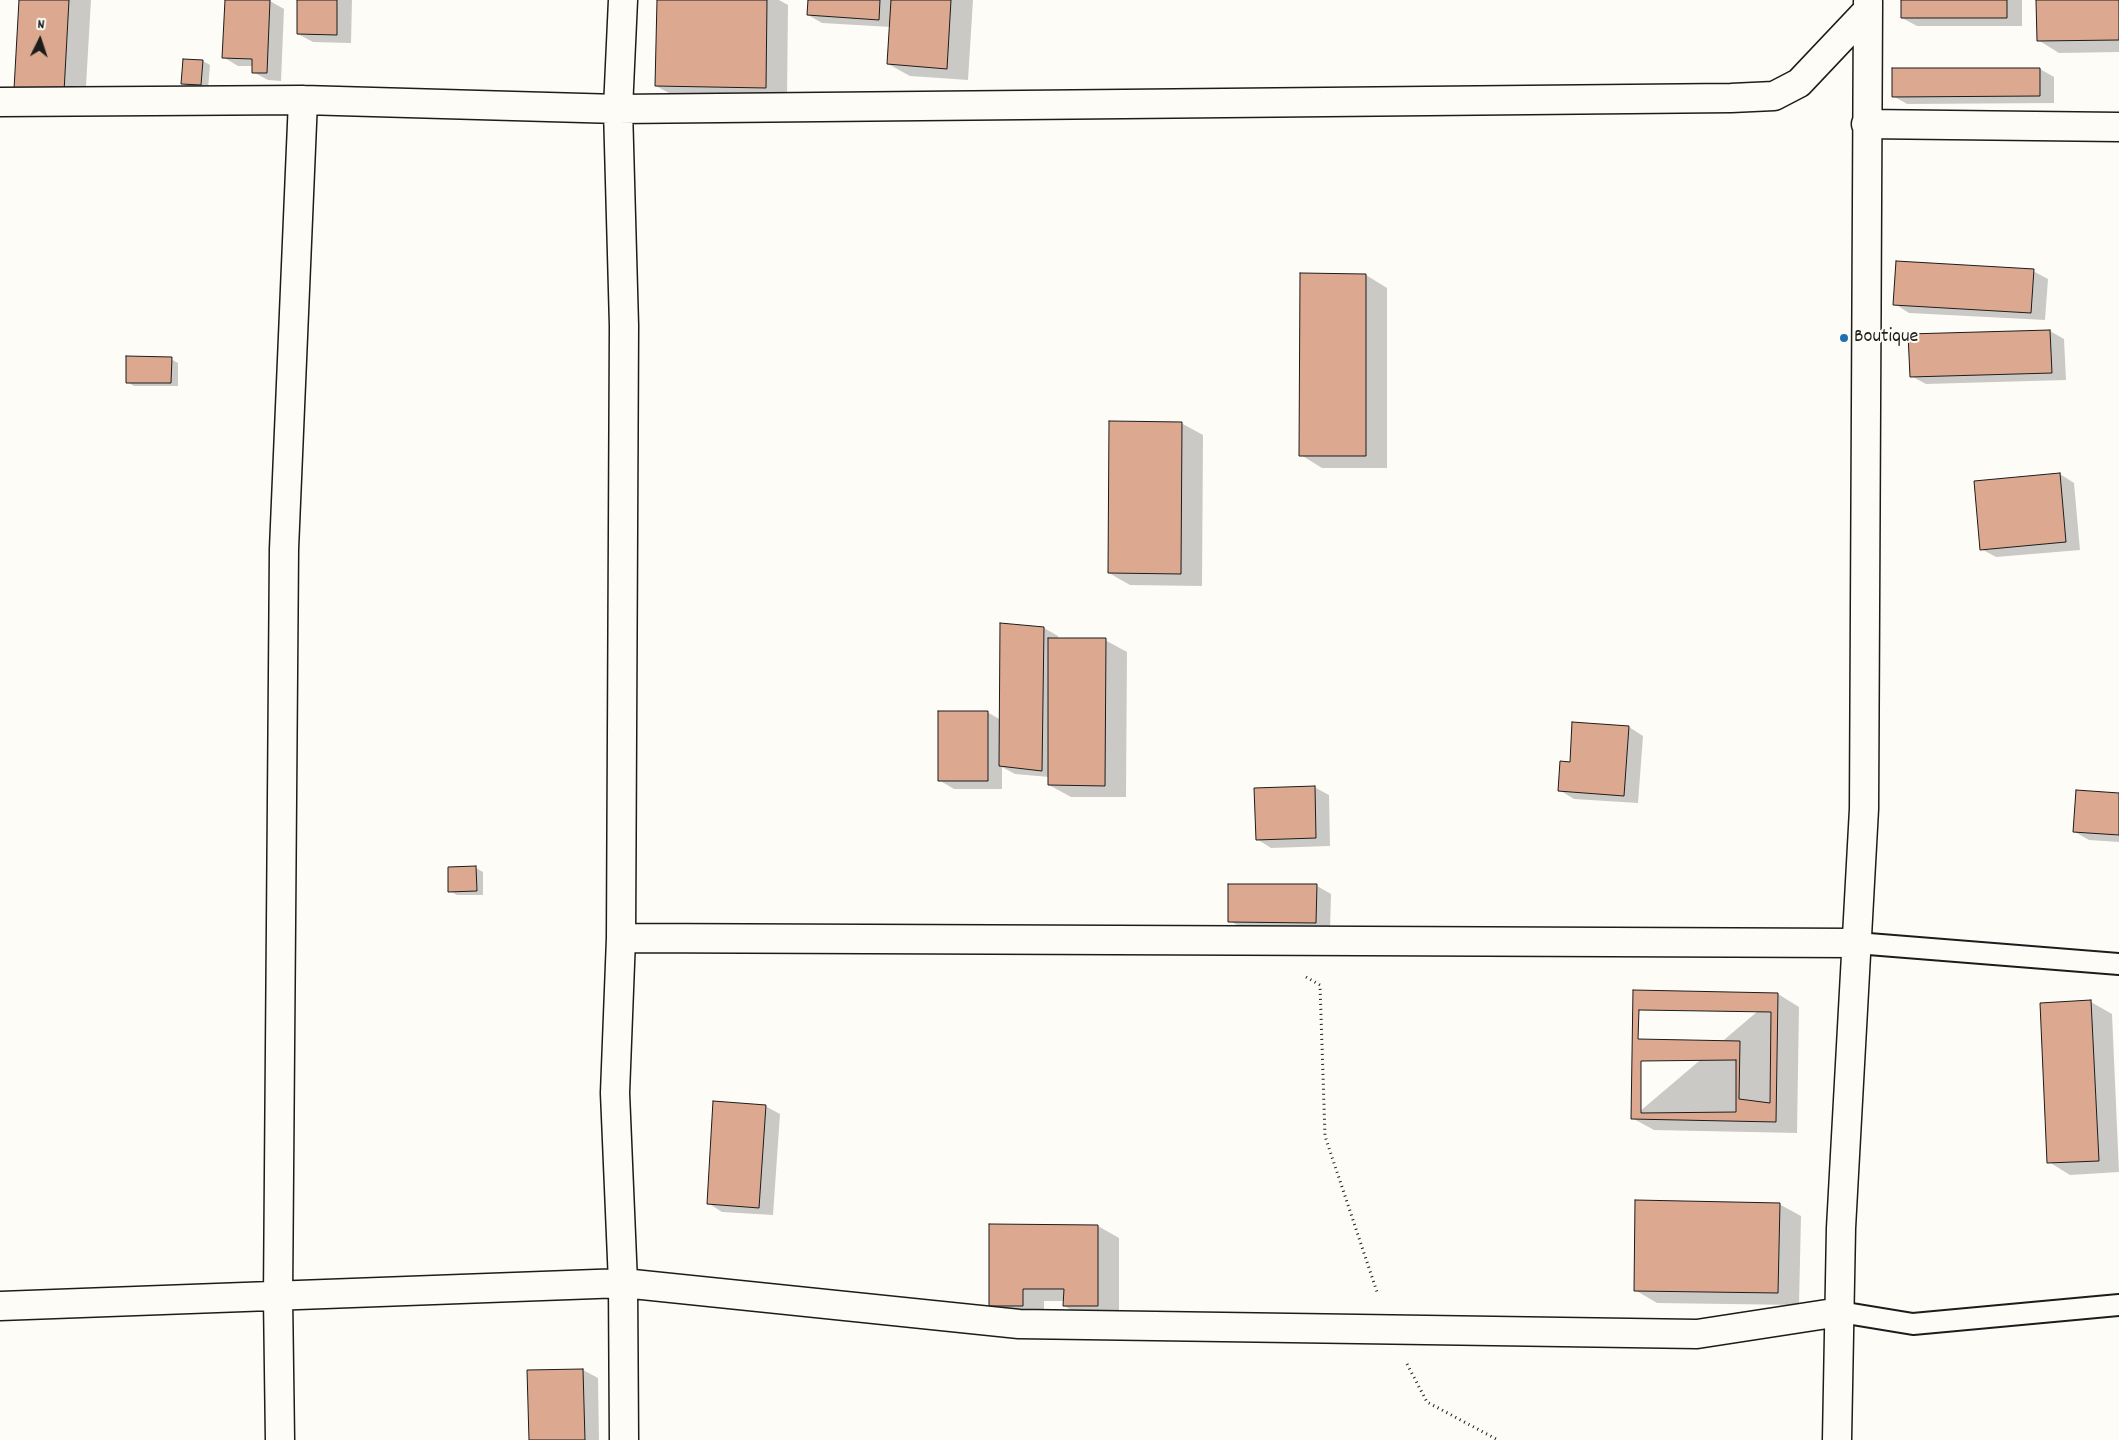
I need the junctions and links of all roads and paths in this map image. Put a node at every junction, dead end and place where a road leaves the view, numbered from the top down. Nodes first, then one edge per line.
1 (622, 0) edge
2 (1868, 5) edge
3 (303, 100) junction
4 (0, 102) edge
5 (618, 109) junction
6 (1866, 124) junction
7 (2119, 127) edge
8 (621, 938) junction
9 (1856, 942) junction
10 (2119, 964) edge
11 (1303, 975) dead end
12 (623, 1283) junction
13 (278, 1297) junction
14 (2119, 1305) edge
15 (0, 1306) edge
16 (1840, 1312) junction
17 (1389, 1329) junction
18 (280, 1440) edge
19 (624, 1440) edge
20 (1498, 1440) edge
21 (1837, 1440) edge

1 - 5 street
2 - 5 street
2 - 6 street
3 - 4 street
3 - 5 street
3 - 13 street
5 - 8 street
6 - 7 street
6 - 9 street
8 - 9 street
8 - 12 street
9 - 10 lane
9 - 16 street
11 - 17 path
12 - 13 street
12 - 17 street
12 - 19 street
13 - 15 street
13 - 18 street
14 - 16 lane
16 - 17 street
16 - 21 street
17 - 20 path

